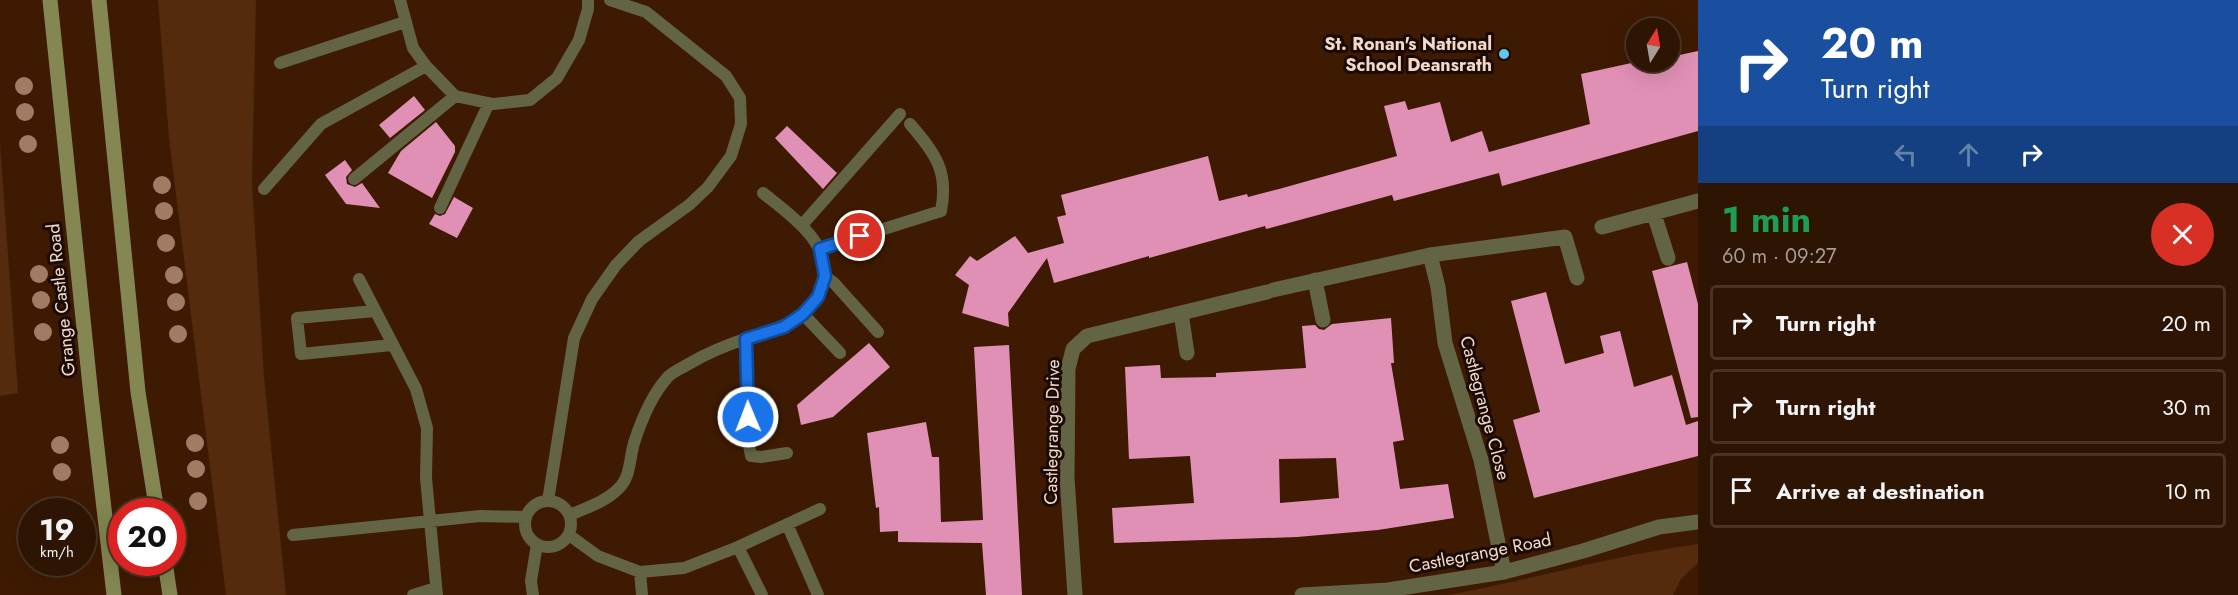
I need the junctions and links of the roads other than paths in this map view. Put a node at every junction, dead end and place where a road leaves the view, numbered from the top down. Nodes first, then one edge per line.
1 (50, 0) edge
2 (99, 0) edge
3 (400, 0) edge
4 (588, 0) edge
5 (610, 0) edge
6 (405, 22) junction
7 (280, 63) dead end
8 (426, 66) junction
9 (455, 96) junction
10 (489, 103) junction
11 (900, 114) dead end
12 (910, 124) dead end
13 (354, 179) dead end
14 (264, 189) dead end
15 (762, 193) dead end
16 (1698, 201) edge
17 (440, 208) dead end
18 (1654, 214) junction
19 (802, 225) junction
20 (1602, 227) dead end
21 (820, 249) junction
22 (1430, 255) junction
23 (1668, 258) dead end
24 (825, 276) junction
25 (1577, 278) dead end
26 (359, 279) dead end
27 (1316, 280) junction
28 (375, 311) junction
29 (1181, 313) junction
30 (803, 314) junction
31 (1323, 320) dead end
32 (878, 332) dead end
33 (746, 339) junction
34 (392, 345) junction
35 (840, 353) dead end
36 (1187, 353) dead end
37 (787, 453) dead end
38 (155, 498) edge
39 (548, 501) junction
40 (820, 509) dead end
41 (570, 515) junction
42 (526, 517) junction
43 (431, 520) junction
44 (1698, 522) edge
45 (788, 524) junction
46 (294, 535) dead end
47 (569, 535) junction
48 (537, 544) junction
49 (738, 547) junction
50 (640, 572) junction
51 (1504, 572) junction
52 (167, 576) edge
53 (437, 592) edge
54 (1388, 593) edge
55 (114, 595) edge
56 (170, 595) edge
57 (413, 595) edge
58 (533, 595) edge
59 (642, 595) edge
60 (762, 595) edge
61 (818, 595) edge
62 (1075, 595) edge
63 (1302, 595) edge

1 - 55 main road, Grange Castle Road
2 - 38 main road
3 - 6 lane
4 - 10 lane
5 - 39 lane
6 - 7 lane
6 - 8 lane
8 - 9 lane
8 - 14 lane
9 - 10 lane
9 - 13 lane
10 - 17 lane
11 - 19 lane
12 - 21 lane
15 - 19 lane
16 - 18 street
18 - 20 street
18 - 23 street
19 - 21 lane
21 - 24 lane
22 - 25 street
22 - 27 street
22 - 51 street, Castlegrange Close
24 - 30 lane
24 - 32 lane
26 - 28 lane
27 - 29 street, Castlegrange Drive
27 - 31 street
28 - 34 lane
28 - 34 lane
29 - 36 street
29 - 62 street, Castlegrange Drive
30 - 33 lane
30 - 35 lane
33 - 37 lane
33 - 41 lane
34 - 43 lane
39 - 41 lane
39 - 42 lane
40 - 45 lane
41 - 47 lane
42 - 43 lane
42 - 48 lane
43 - 46 lane
43 - 53 lane
44 - 51 street, Castlegrange Road
45 - 49 lane
45 - 61 lane
47 - 48 lane
47 - 50 lane
48 - 58 lane
49 - 50 lane
49 - 60 lane
50 - 59 lane
51 - 54 street, Castlegrange Road
52 - 56 main road
53 - 57 lane
54 - 63 street, Castlegrange Road

